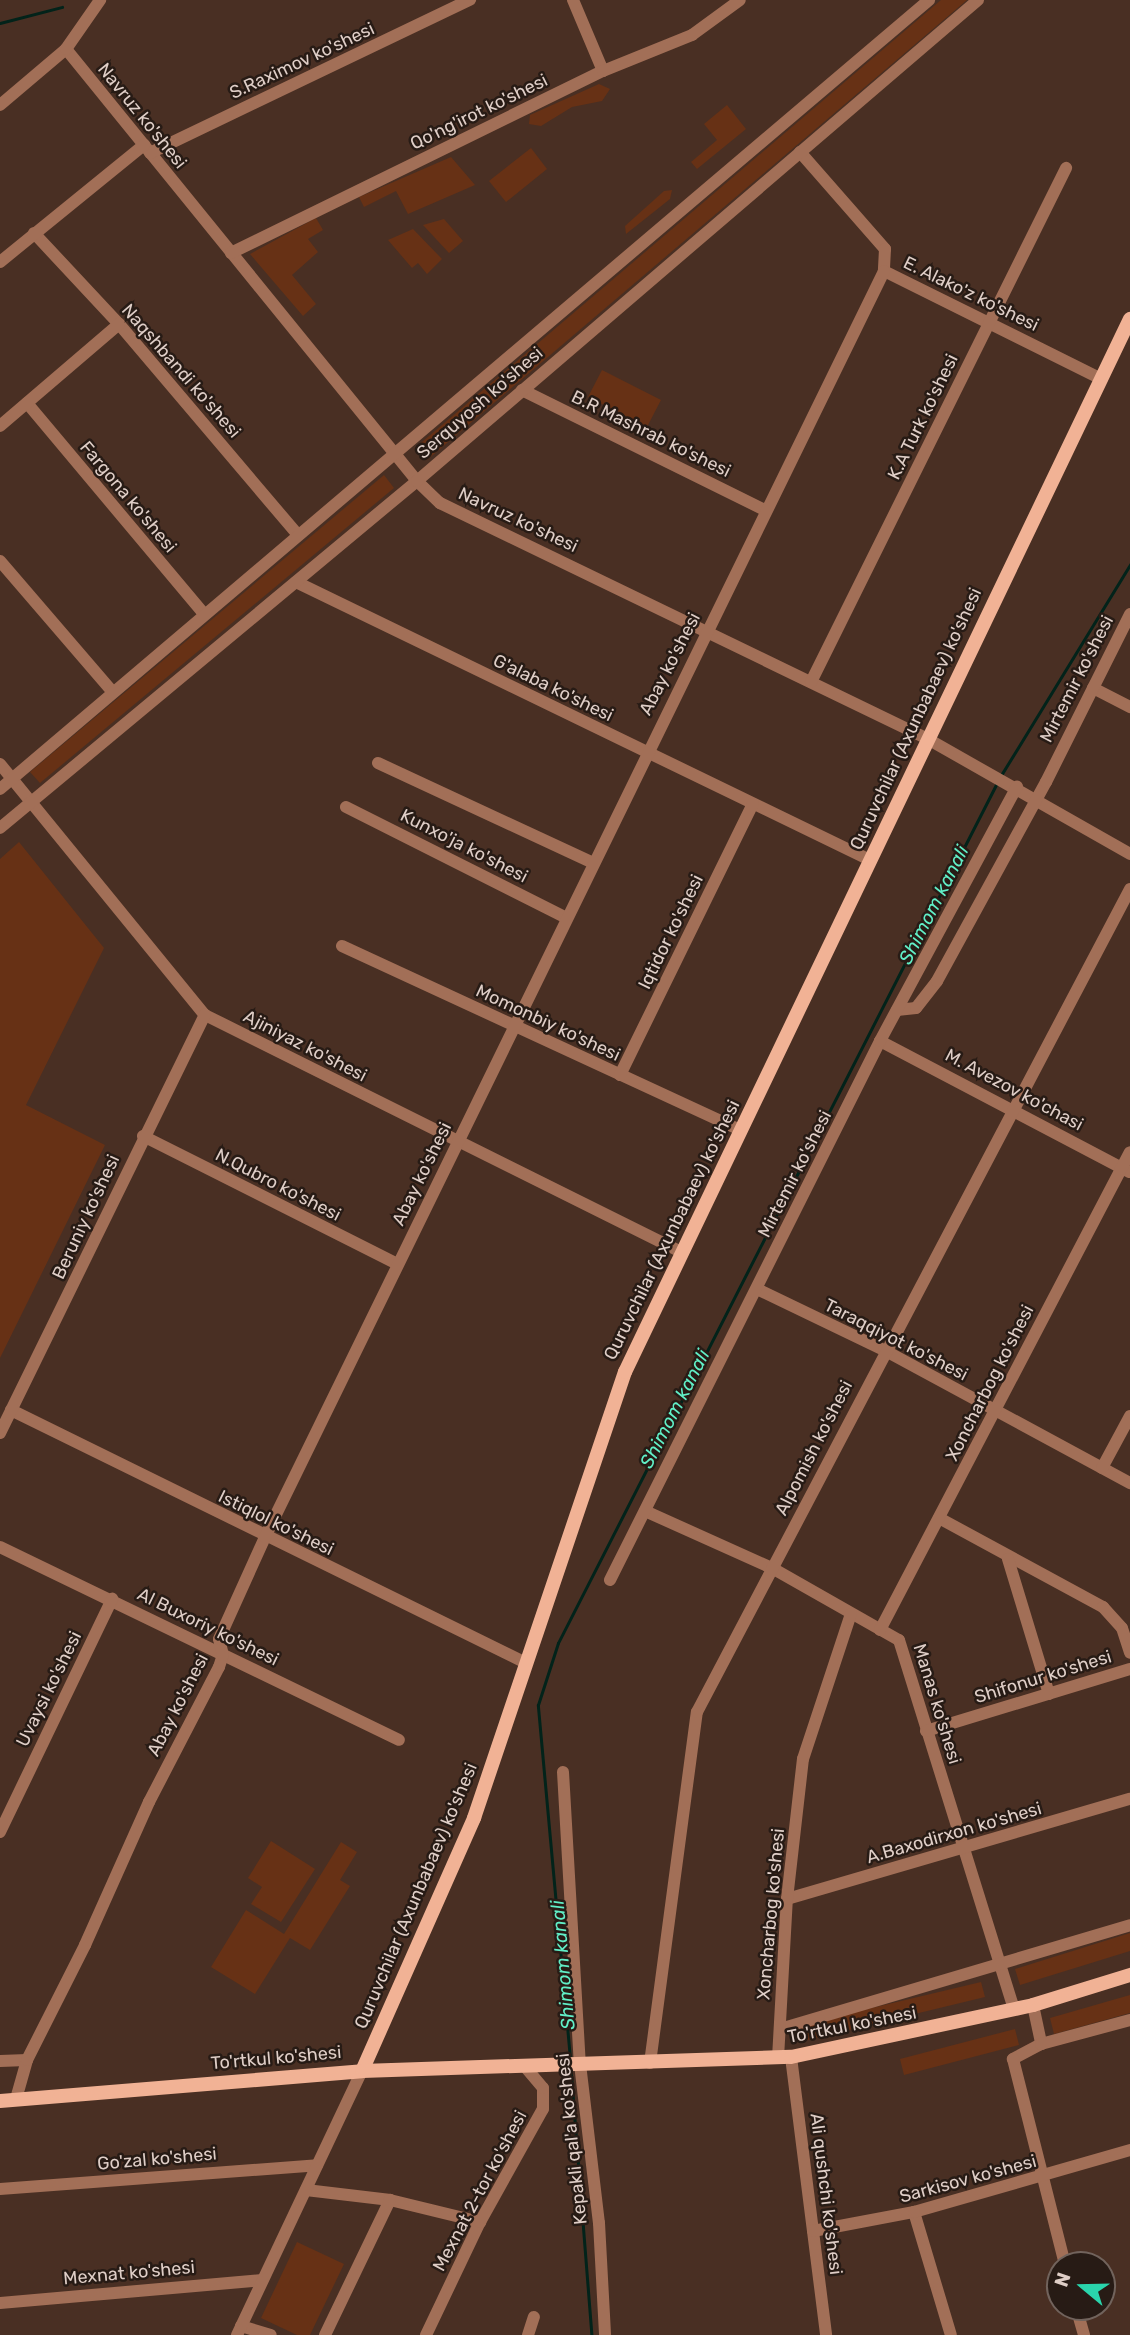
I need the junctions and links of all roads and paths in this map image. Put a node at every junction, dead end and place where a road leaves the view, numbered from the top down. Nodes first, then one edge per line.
1 (100, 0) edge
2 (470, 0) edge
3 (573, 0) edge
4 (740, 0) edge
5 (929, 0) edge
6 (978, 0) edge
7 (66, 49) junction
8 (603, 71) junction
9 (0, 105) edge
10 (147, 149) junction
11 (800, 152) junction
12 (1066, 168) dead end
13 (34, 233) junction
14 (230, 253) junction
15 (0, 262) edge
16 (884, 271) junction
17 (1130, 319) edge
18 (990, 321) junction
19 (118, 324) junction
20 (1102, 379) junction
21 (522, 390) junction
22 (27, 403) junction
23 (0, 426) edge
24 (396, 450) junction
25 (417, 481) junction
26 (765, 510) junction
27 (297, 534) junction
28 (0, 561) edge
29 (296, 582) junction
30 (203, 614) junction
31 (1130, 614) edge
32 (708, 629) junction
33 (811, 682) junction
34 (1093, 688) junction
35 (112, 691) junction
36 (1130, 707) edge
37 (926, 738) junction
38 (645, 753) junction
39 (378, 763) dead end
40 (0, 764) edge
41 (12, 779) junction
42 (1014, 786) junction
43 (0, 789) edge
44 (1037, 799) junction
45 (31, 802) junction
46 (753, 804) junction
47 (346, 807) dead end
48 (0, 828) edge
49 (1130, 854) edge
50 (870, 860) junction
51 (591, 862) junction
52 (1130, 889) edge
53 (565, 917) junction
54 (342, 946) dead end
55 (897, 1010) junction
56 (205, 1015) junction
57 (512, 1027) junction
58 (880, 1041) junction
59 (620, 1075) junction
60 (1013, 1108) junction
61 (741, 1130) junction
62 (143, 1136) junction
63 (457, 1144) junction
64 (1130, 1152) edge
65 (1126, 1170) edge
66 (679, 1251) junction
67 (398, 1264) junction
68 (757, 1289) junction
69 (884, 1350) junction
70 (11, 1410) junction
71 (995, 1412) junction
72 (1130, 1416) edge
73 (0, 1433) edge
74 (1102, 1468) junction
75 (1130, 1483) edge
76 (645, 1511) junction
77 (939, 1518) junction
78 (265, 1537) junction
79 (0, 1547) edge
80 (1008, 1559) junction
81 (772, 1568) junction
82 (610, 1580) dead end
83 (112, 1599) junction
84 (851, 1614) junction
85 (880, 1630) junction
86 (1130, 1653) edge
87 (223, 1655) junction
88 (526, 1663) junction
89 (1130, 1669) edge
90 (1049, 1694) junction
91 (926, 1731) junction
92 (399, 1740) dead end
93 (564, 1772) dead end
94 (1130, 1799) edge
95 (0, 1832) edge
96 (966, 1849) junction
97 (787, 1899) junction
98 (1130, 1925) edge
99 (1002, 1964) junction
100 (1130, 1975) edge
101 (1033, 2005) junction
102 (1014, 2010) junction
103 (1130, 2020) edge
104 (780, 2029) junction
105 (1041, 2044) junction
106 (784, 2057) junction
107 (27, 2060) junction
108 (0, 2061) edge
109 (650, 2063) junction
110 (577, 2064) junction
111 (524, 2065) junction
112 (362, 2071) junction
113 (16, 2099) junction
114 (0, 2101) edge
115 (1130, 2150) edge
116 (317, 2165) junction
117 (1041, 2178) junction
118 (0, 2189) edge
119 (306, 2190) junction
120 (390, 2200) junction
121 (914, 2213) junction
122 (480, 2222) junction
123 (814, 2231) junction
124 (1061, 2251) edge
125 (261, 2280) junction
126 (0, 2303) edge
127 (534, 2318) dead end
128 (239, 2330) edge
129 (271, 2335) edge
130 (325, 2335) edge
131 (426, 2335) edge
132 (528, 2335) edge
133 (605, 2335) edge
134 (826, 2335) edge
135 (951, 2335) edge

1 - 7 street
2 - 10 street, S.Raximov ko'shesi
3 - 8 street
4 - 8 street, Qo'ng'irot ko'shesi
5 - 24 street, Serquyosh ko'shesi
6 - 11 street, Serquyosh ko'shesi
7 - 9 street
7 - 10 street, Navruz ko'shesi
8 - 14 street, Qo'ng'irot ko'shesi
10 - 13 street, S.Raximov ko'shesi
10 - 14 street, Navruz ko'shesi
11 - 16 street, E. Alako'z ko'shesi
11 - 21 street, Serquyosh ko'shesi
12 - 18 street, K.A Turk ko'shesi
13 - 15 street, S.Raximov ko'shesi
13 - 19 street, Naqshbandi ko'shesi
14 - 24 street, Navruz ko'shesi
16 - 18 street, E. Alako'z ko'shesi
16 - 26 street, Abay ko'shesi
17 - 20 main road, Quruvchilar (Axunbabaev) ko'shesi
18 - 20 street, E. Alako'z ko'shesi
18 - 33 street, K.A Turk ko'shesi
19 - 22 street
19 - 27 street, Naqshbandi ko'shesi
20 - 37 main road, Quruvchilar (Axunbabaev) ko'shesi
21 - 25 street, Serquyosh ko'shesi
21 - 26 street, B.R Mashrab ko'shesi
22 - 23 street
22 - 30 street, Fargona ko'shesi
24 - 25 street, Navruz ko'shesi
24 - 27 street, Serquyosh ko'shesi
25 - 29 street, Serquyosh ko'shesi
25 - 32 street, Navruz ko'shesi
26 - 32 street, Abay ko'shesi
27 - 30 street, Serquyosh ko'shesi
28 - 35 street
29 - 38 street, G'alaba ko'shesi
29 - 45 street, Serquyosh ko'shesi
30 - 35 street, Serquyosh ko'shesi
31 - 34 street, Mirtemir ko'shesi
32 - 33 street, Navruz ko'shesi
32 - 38 street, Abay ko'shesi
33 - 37 street, Navruz ko'shesi
34 - 36 street
34 - 44 street, Mirtemir ko'shesi
35 - 41 street, Serquyosh ko'shesi
37 - 42 street, Navruz ko'shesi
37 - 50 main road, Quruvchilar (Axunbabaev) ko'shesi
38 - 46 street, G'alaba ko'shesi
38 - 51 street, Abay ko'shesi
39 - 51 street, Kunxo'ja ko'shesi
40 - 41 street, Ajiniyaz ko'shesi
41 - 43 street, Serquyosh ko'shesi
41 - 45 street, Ajiniyaz ko'shesi
42 - 44 street
42 - 55 street, Mirtemir ko'shesi
44 - 49 street
44 - 55 street, Mirtemir ko'shesi
45 - 48 street, Serquyosh ko'shesi
45 - 56 street, Ajiniyaz ko'shesi
46 - 50 street, G'alaba ko'shesi
46 - 59 street, Iqtidor ko'shesi
47 - 53 street, Kunxo'ja ko'shesi
50 - 61 main road, Quruvchilar (Axunbabaev) ko'shesi
51 - 53 street, Abay ko'shesi
52 - 60 street, Alpomish ko'shesi
53 - 57 street, Abay ko'shesi
54 - 57 street, Momonbiy ko'shesi
55 - 58 street, Mirtemir ko'shesi
56 - 62 street, Beruniy ko'shesi
56 - 63 street, Ajiniyaz ko'shesi
57 - 59 street, Momonbiy ko'shesi
57 - 63 street, Abay ko'shesi
58 - 60 street, M. Avezov ko'chasi
58 - 68 street, Mirtemir ko'shesi
59 - 61 street, Momonbiy ko'shesi
60 - 65 street, M. Avezov ko'chasi
60 - 69 street, Alpomish ko'shesi
61 - 66 main road, Quruvchilar (Axunbabaev) ko'shesi
62 - 67 street, N.Qubro ko'shesi
62 - 70 street, Beruniy ko'shesi
63 - 66 street, Ajiniyaz ko'shesi
63 - 67 street, Abay ko'shesi
64 - 65 street, Xoncharbog ko'shesi
65 - 71 street, Xoncharbog ko'shesi
66 - 88 main road, Quruvchilar (Axunbabaev) ko'shesi
67 - 78 street, Abay ko'shesi
68 - 69 street, Taraqqiyot ko'shesi
68 - 76 street, Mirtemir ko'shesi
69 - 71 street, Taraqqiyot ko'shesi
69 - 81 street, Alpomish ko'shesi
70 - 73 street, Beruniy ko'shesi
70 - 78 street, Istiqlol ko'shesi
71 - 74 street, Taraqqiyot ko'shesi
71 - 77 street, Xoncharbog ko'shesi
72 - 74 street
74 - 75 street, Taraqqiyot ko'shesi
76 - 81 street, Manas ko'shesi
76 - 82 street, Mirtemir ko'shesi
77 - 80 street
77 - 85 street, Xoncharbog ko'shesi
78 - 87 street, Abay ko'shesi
78 - 88 street, Istiqlol ko'shesi
79 - 83 street, Al Buxoriy ko'shesi
80 - 86 street
80 - 90 street
81 - 84 street, Manas ko'shesi
81 - 109 street, Alpomish ko'shesi
83 - 87 street, Al Buxoriy ko'shesi
83 - 95 street, Uvaysi ko'shesi
84 - 85 street, Manas ko'shesi
84 - 97 street, Xoncharbog ko'shesi
85 - 91 street, Manas ko'shesi
87 - 92 street, Al Buxoriy ko'shesi
87 - 107 street, Abay ko'shesi
88 - 112 main road, Quruvchilar (Axunbabaev) ko'shesi
89 - 90 street, Shifonur ko'shesi
90 - 91 street, Shifonur ko'shesi
91 - 96 street, Manas ko'shesi
93 - 110 street, Kepakli qal'a ko'shesi
94 - 96 street, A.Baxodirxon ko'shesi
96 - 97 street, A.Baxodirxon ko'shesi
96 - 99 street, Manas ko'shesi
97 - 104 street, Xoncharbog ko'shesi
98 - 99 street
99 - 102 street, Manas ko'shesi
99 - 104 street
100 - 101 main road, To'rtkul ko'shesi
101 - 102 main road, To'rtkul ko'shesi
101 - 105 street
102 - 106 main road, To'rtkul ko'shesi
103 - 105 street
104 - 106 street, Xoncharbog ko'shesi
105 - 117 street
106 - 109 main road, To'rtkul ko'shesi
106 - 123 street, Ali qushchi ko'shesi
107 - 108 street
107 - 113 street, Abay ko'shesi
109 - 110 main road, To'rtkul ko'shesi
110 - 111 main road, To'rtkul ko'shesi
110 - 133 street, Kepakli qal'a ko'shesi
111 - 112 main road, To'rtkul ko'shesi
111 - 122 street, Mexnat 2-tor ko'shesi
112 - 113 main road, To'rtkul ko'shesi
112 - 116 street, Quruvchilar (Axunbabaev) ko'shesi
113 - 114 main road, To'rtkul ko'shesi
115 - 117 street, Sarkisov ko'shesi
116 - 118 street, Go'zal ko'shesi
116 - 119 street, Quruvchilar (Axunbabaev) ko'shesi
117 - 121 street, Sarkisov ko'shesi
117 - 124 street
119 - 120 street
119 - 125 street, Quruvchilar (Axunbabaev) ko'shesi
120 - 122 street
120 - 130 street
121 - 123 street, Sarkisov ko'shesi
121 - 135 street
122 - 131 street, Mexnat 2-tor ko'shesi
123 - 134 street, Ali qushchi ko'shesi
125 - 126 street, Mexnat ko'shesi
125 - 128 street, Quruvchilar (Axunbabaev) ko'shesi
127 - 132 street
128 - 129 street

